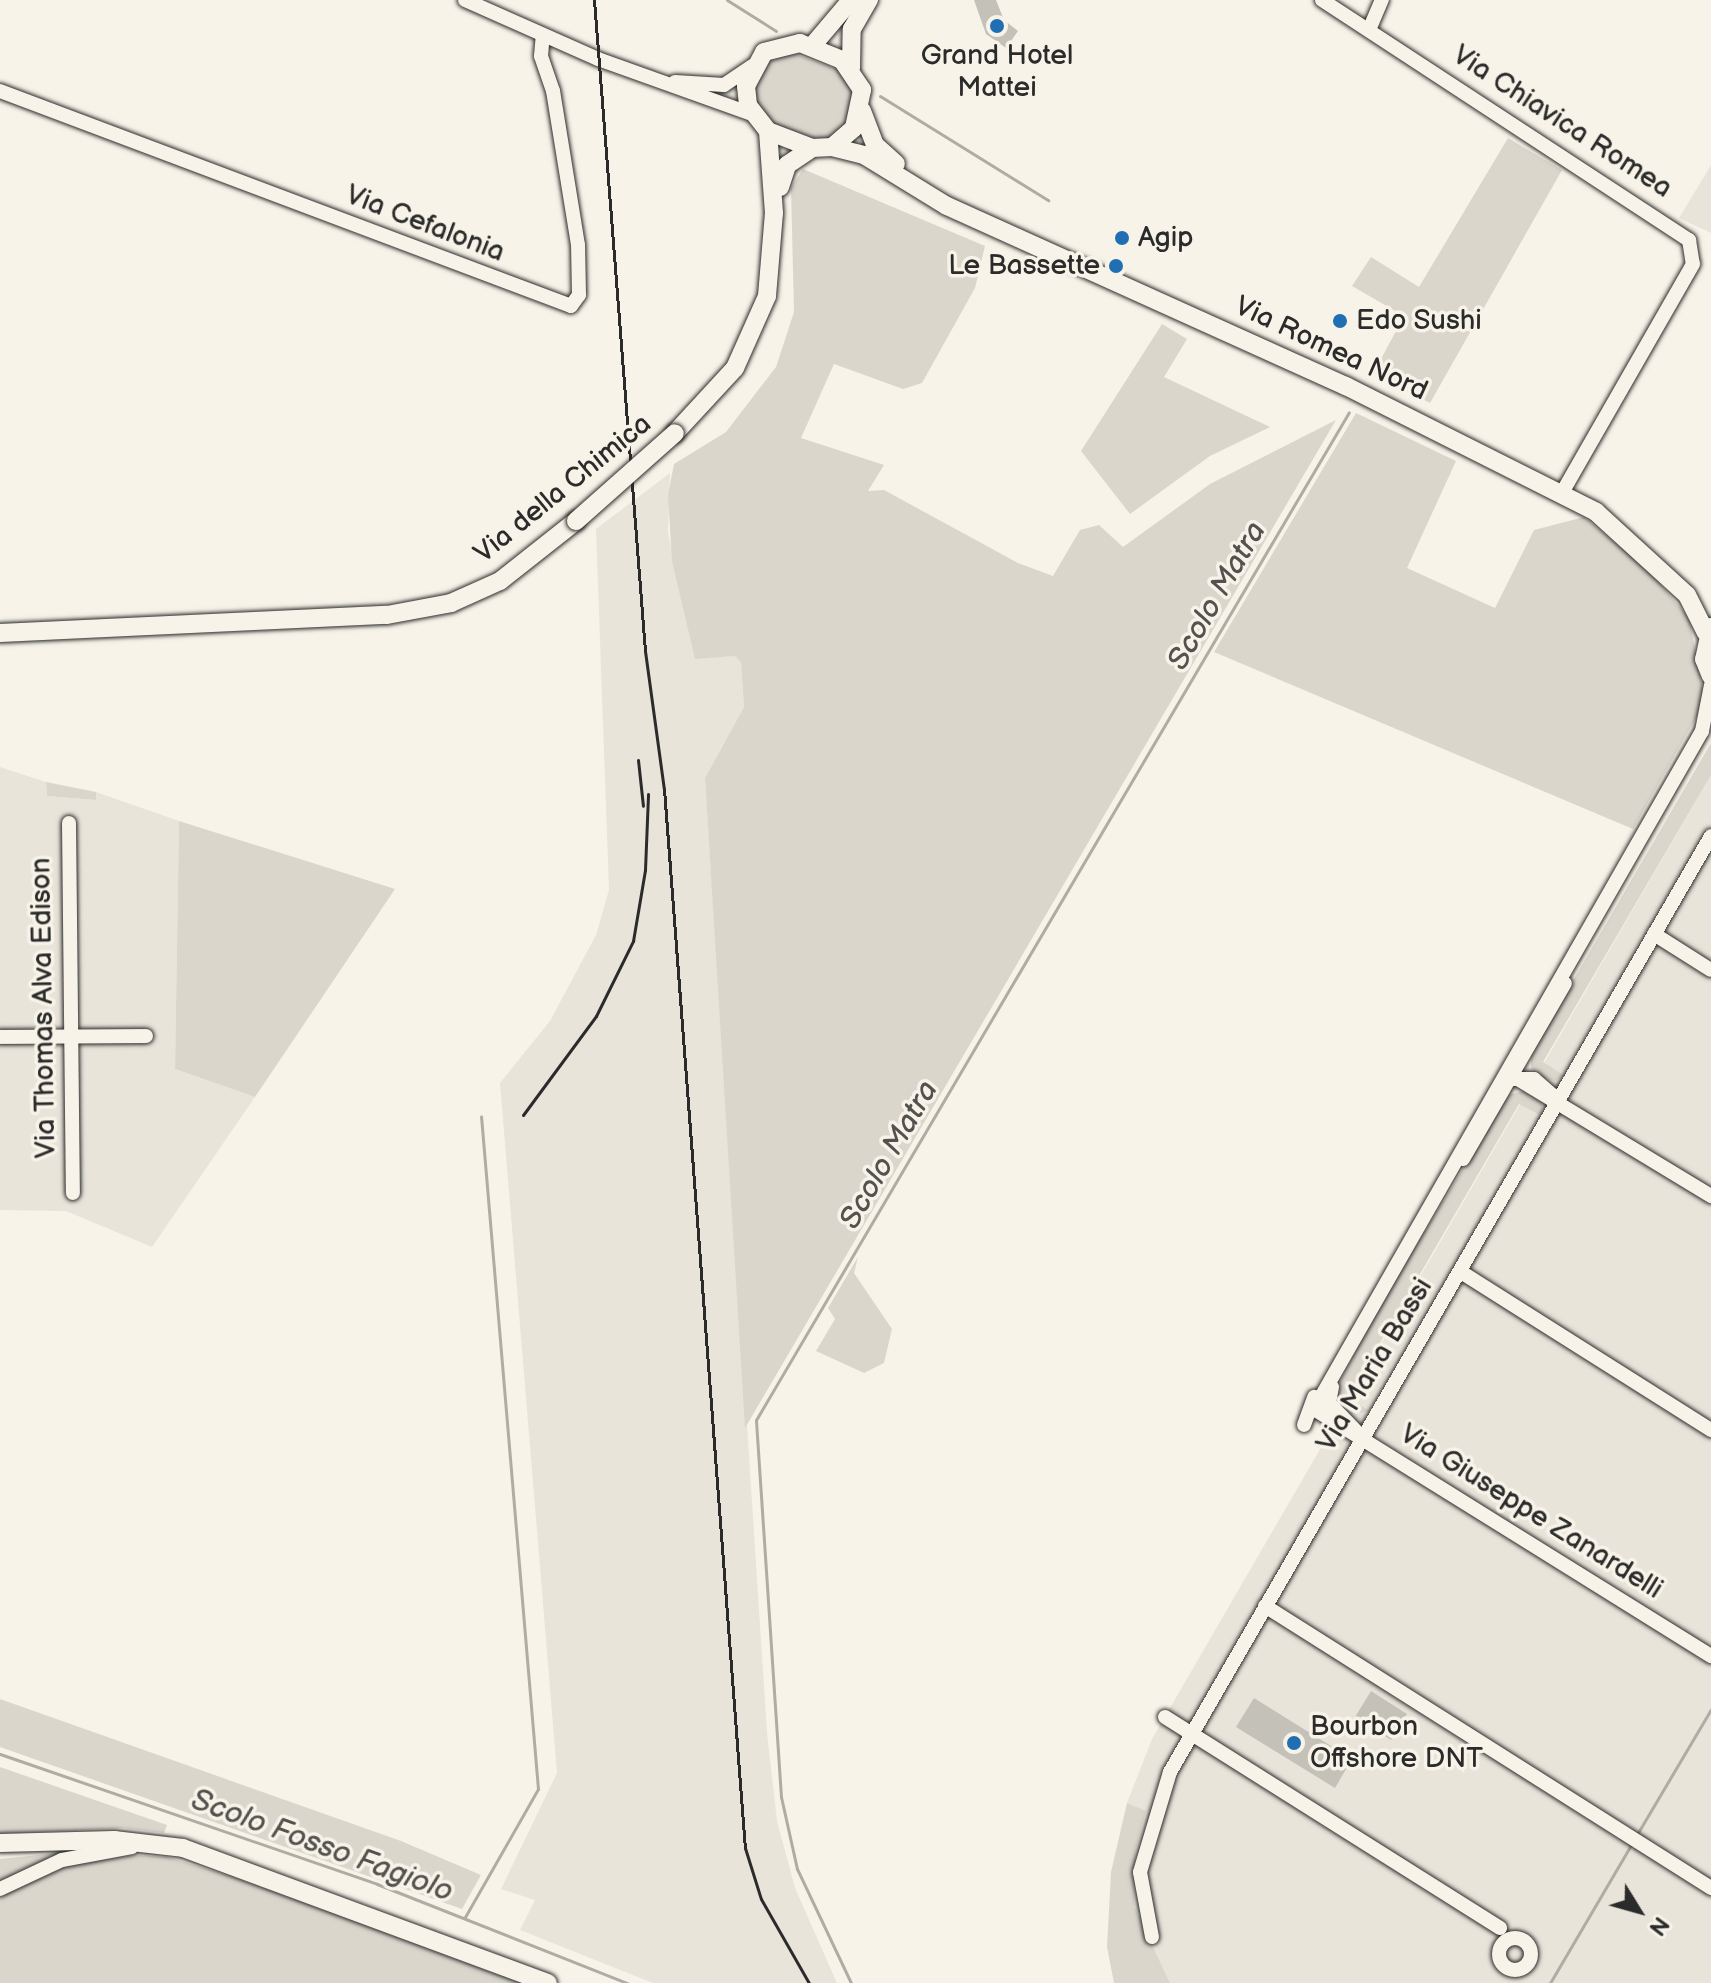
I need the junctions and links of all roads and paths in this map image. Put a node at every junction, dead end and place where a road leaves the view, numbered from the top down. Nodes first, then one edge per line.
1 (465, 0) edge
2 (851, 0) edge
3 (869, 0) edge
4 (1322, 0) edge
5 (1382, 0) edge
6 (1369, 30) junction
7 (543, 35) junction
8 (813, 45) junction
9 (752, 66) junction
10 (851, 68) junction
11 (657, 80) junction
12 (0, 91) edge
13 (862, 111) junction
14 (752, 114) junction
15 (768, 131) junction
16 (832, 147) junction
17 (812, 148) junction
18 (928, 193) junction
19 (774, 213) junction
20 (1562, 493) junction
21 (1687, 595) junction
22 (1711, 603) edge
23 (1708, 630) edge
24 (0, 633) edge
25 (1711, 676) edge
26 (1711, 685) edge
27 (1706, 727) edge
28 (69, 823) dead end
29 (1711, 836) edge
30 (1654, 934) junction
31 (1580, 946) junction
32 (1711, 970) edge
33 (1545, 1001) junction
34 (146, 1036) dead end
35 (0, 1037) edge
36 (68, 1037) junction
37 (1524, 1058) junction
38 (1513, 1076) junction
39 (1530, 1084) junction
40 (1504, 1092) junction
41 (1558, 1100) junction
42 (1464, 1140) junction
43 (73, 1193) dead end
44 (1711, 1196) edge
45 (1433, 1197) junction
46 (1461, 1272) junction
47 (1382, 1286) junction
48 (1328, 1415) junction
49 (1711, 1430) edge
50 (1362, 1436) junction
51 (1265, 1606) junction
52 (1711, 1656) edge
53 (1165, 1717) dead end
54 (1191, 1732) junction
55 (0, 1843) edge
56 (41, 1843) junction
57 (165, 1844) junction
58 (0, 1855) edge
59 (1711, 1888) edge
60 (0, 1889) edge
61 (1503, 1935) junction
62 (1152, 1937) dead end
63 (548, 1983) edge

1 - 7 street
2 - 8 main road
3 - 10 main road
4 - 6 street, Via Chiavica Romea
5 - 6 street
6 - 20 street, Via Chiavica Romea
7 - 11 street
7 - 12 street, Via Cefalonia
8 - 9 main road
8 - 10 main road
9 - 11 street
9 - 14 main road
10 - 13 main road
11 - 14 street
13 - 16 main road
13 - 18 main road, Via Romea Nord
14 - 15 main road
15 - 17 main road
15 - 19 main road, Via della Chimica
16 - 17 main road
16 - 18 main road, Via Romea Nord
17 - 19 main road, Via della Chimica
18 - 20 main road, Via Romea Nord
19 - 24 main road, Via della Chimica, bridge
20 - 21 main road, Via Romea Nord
21 - 22 main road, Via Romea Nord
21 - 23 main road, Via Romea Nord
23 - 25 main road
26 - 27 street
27 - 31 street
28 - 36 street, Via Thomas Alva Edison
29 - 30 street, Via Maria Bassi
30 - 32 street
30 - 41 street, Via Maria Bassi
31 - 33 street
31 - 37 street
33 - 38 street
33 - 42 street
34 - 36 street
35 - 36 street
36 - 43 street, Via Thomas Alva Edison
37 - 38 street
37 - 39 street
38 - 39 street
38 - 40 street
38 - 42 street
39 - 40 street
39 - 41 street
40 - 45 street
41 - 44 street
41 - 46 street, Via Maria Bassi
42 - 45 street
45 - 47 street
46 - 49 street
46 - 50 street, Via Maria Bassi
47 - 48 street
47 - 48 street
48 - 50 street, Via Giuseppe Zanardelli
50 - 51 street, Via Maria Bassi
50 - 52 street, Via Giuseppe Zanardelli
51 - 54 street, Via Maria Bassi
51 - 59 street
53 - 54 street
54 - 61 street
54 - 62 street, Via Maria Bassi
55 - 56 main road
56 - 57 main road
56 - 58 main road
57 - 60 street
57 - 63 main road
61 - 61 street

